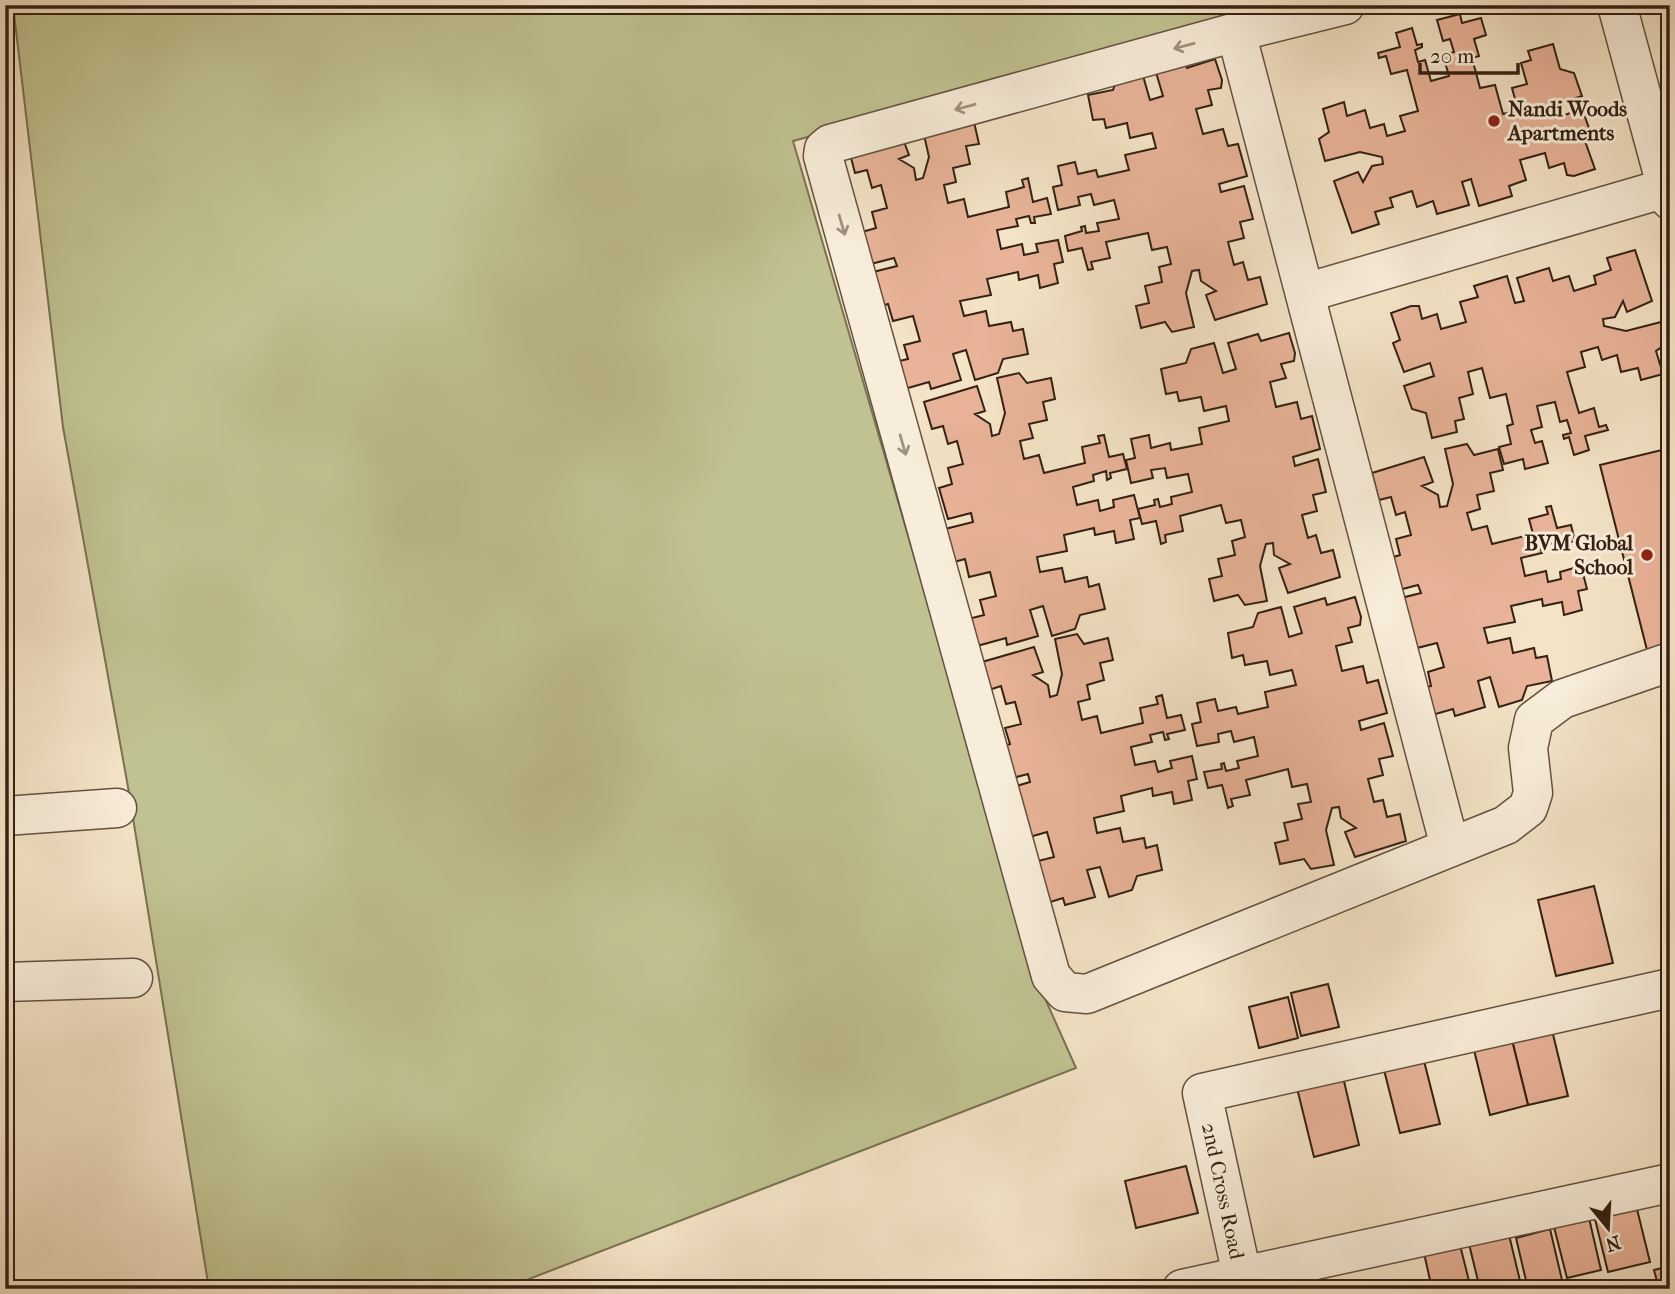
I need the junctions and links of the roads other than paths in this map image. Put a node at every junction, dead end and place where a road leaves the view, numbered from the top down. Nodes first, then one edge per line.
1 (1345, 5) edge
2 (1617, 5) edge
3 (1236, 32) junction
4 (1668, 194) edge
5 (1305, 293) junction
6 (1670, 662) edge
7 (117, 808) dead end
8 (5, 816) edge
9 (1450, 847) junction
10 (134, 978) dead end
11 (5, 982) edge
12 (1670, 988) edge
13 (1670, 1183) edge
14 (1243, 1282) edge
15 (1182, 1289) edge

1 - 3 street
2 - 4 street
3 - 5 street
3 -> 9 street
4 - 5 street
5 - 9 street
6 - 9 street
7 - 8 street
10 - 11 street
12 - 14 street, 2nd Cross Road
13 - 14 street
14 - 15 street

